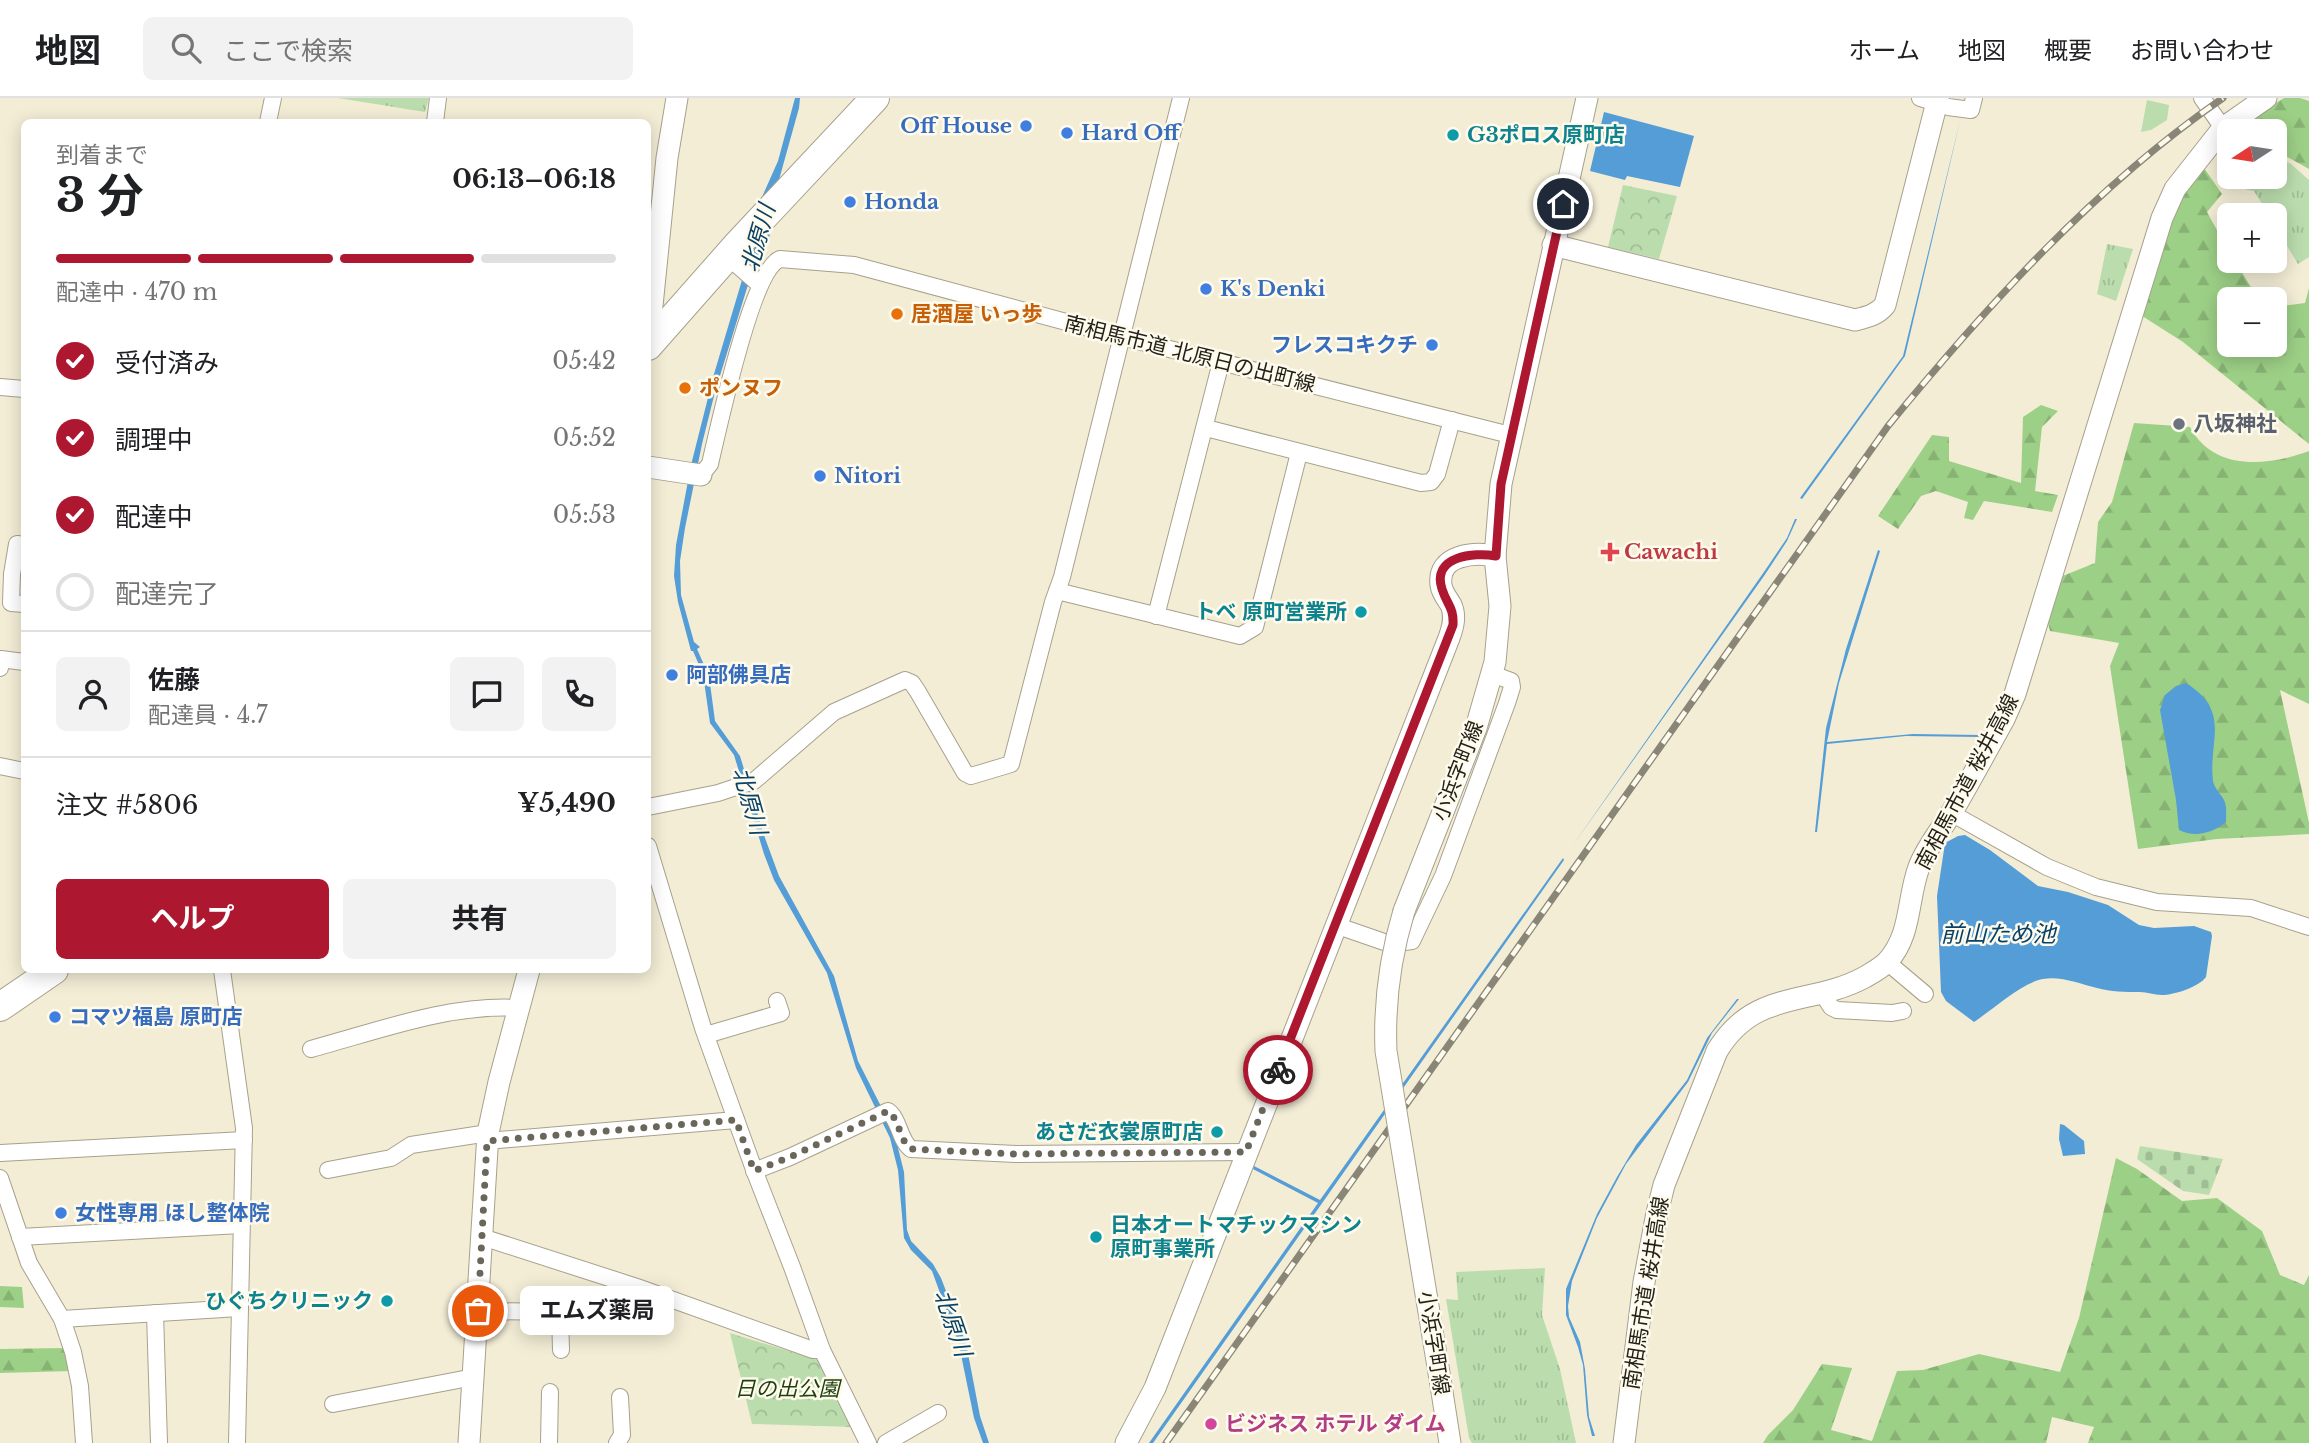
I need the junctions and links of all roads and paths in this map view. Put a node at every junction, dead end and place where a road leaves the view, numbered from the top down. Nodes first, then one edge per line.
1 (273, 98) edge
2 (438, 98) edge
3 (677, 98) edge
4 (875, 98) edge
5 (1181, 98) edge
6 (1587, 98) edge
7 (1975, 98) edge
8 (2202, 98) edge
9 (2266, 98) edge
10 (1931, 100) edge
11 (269, 119) edge
12 (435, 119) edge
13 (2217, 119) edge
14 (2236, 119) edge
15 (2217, 136) edge
16 (1553, 245) junction
17 (744, 268) junction
18 (651, 316) edge
19 (1122, 337) junction
20 (651, 344) edge
21 (1221, 362) junction
22 (0, 387) edge
23 (21, 389) edge
24 (1452, 420) junction
25 (1206, 428) junction
26 (1510, 435) junction
27 (1299, 453) junction
28 (651, 467) edge
29 (691, 473) joint
30 (21, 545) edge
31 (1496, 556) junction
32 (6, 574) edge
33 (1057, 592) junction
34 (21, 604) edge
35 (1156, 616) junction
36 (21, 662) edge
37 (0, 668) edge
38 (1492, 674) junction
39 (0, 766) edge
40 (21, 770) edge
41 (651, 806) edge
42 (1951, 813) junction
43 (651, 856) edge
44 (1335, 925) junction
45 (2309, 928) edge
46 (1887, 962) junction
47 (50, 973) edge
48 (222, 973) edge
49 (528, 973) edge
50 (1822, 993) junction
51 (1925, 994) dead end
52 (777, 1001) dead end
53 (0, 1007) edge
54 (518, 1008) junction
55 (1903, 1011) dead end
56 (706, 1035) junction
57 (311, 1049) dead end
58 (736, 1120) junction
59 (488, 1137) junction
60 (244, 1140) junction
61 (1246, 1152) junction
62 (0, 1153) edge
63 (328, 1170) dead end
64 (754, 1171) junction
65 (0, 1178) edge
66 (241, 1225) junction
67 (20, 1237) junction
68 (482, 1237) junction
69 (239, 1308) junction
70 (478, 1311) junction
71 (155, 1313) junction
72 (62, 1319) junction
73 (561, 1350) dead end
74 (822, 1350) junction
75 (474, 1377) junction
76 (550, 1392) dead end
77 (620, 1397) dead end
78 (333, 1404) dead end
79 (938, 1413) dead end
80 (84, 1443) edge
81 (159, 1443) edge
82 (237, 1443) edge
83 (469, 1443) edge
84 (549, 1443) edge
85 (617, 1443) edge
86 (868, 1443) edge
87 (886, 1443) edge
88 (1126, 1443) edge
89 (1450, 1443) edge
90 (1624, 1443) edge

1 - 11 street
2 - 12 street
3 - 18 street
4 - 17 highway
5 - 19 street
6 - 16 street, 小浜字町線
7 - 10 street
8 - 13 street
9 - 14 street, 南相馬市道 桜井高線
10 - 16 street
15 - 42 street, 南相馬市道 桜井高線
16 - 26 street, 小浜字町線
17 - 19 street, 南相馬市道 北原日の出町線
17 - 20 highway
17 - 29 street, 南相馬市道 北原日の出町線
19 - 21 street, 南相馬市道 北原日の出町線
19 - 33 street
21 - 24 street, 南相馬市道 北原日の出町線
21 - 25 street
22 - 23 street
24 - 26 street, 南相馬市道 北原日の出町線
24 - 27 street
25 - 27 street
25 - 35 street
26 - 31 street, 小浜字町線
27 - 35 street
28 - 29 street, 南相馬市道 北原日の出町線
30 - 32 street
31 - 38 street, 小浜字町線
31 - 44 street
32 - 34 street
33 - 35 street
33 - 41 street
36 - 37 street
38 - 44 street
38 - 89 street, 小浜字町線, bridge
39 - 40 street
42 - 45 street
42 - 46 street, 南相馬市道 桜井高線
43 - 56 street
44 - 61 street
46 - 50 street, 南相馬市道 桜井高線
46 - 51 street
47 - 53 highway
48 - 60 street
49 - 54 street
50 - 55 street
50 - 90 street, 南相馬市道 桜井高線
52 - 56 street
54 - 57 street
54 - 59 street
56 - 58 street
58 - 59 street
58 - 64 street
59 - 63 street
59 - 68 street
60 - 62 street
60 - 66 street
61 - 64 street
61 - 88 street
64 - 74 street
65 - 67 street
66 - 67 street
66 - 69 street
67 - 72 street
68 - 70 street
68 - 74 street
69 - 71 street
69 - 82 street
70 - 73 street
70 - 75 street
71 - 72 street
71 - 81 street
72 - 80 street
74 - 86 street
75 - 78 street
75 - 83 street
76 - 84 street
77 - 85 street
79 - 87 street

